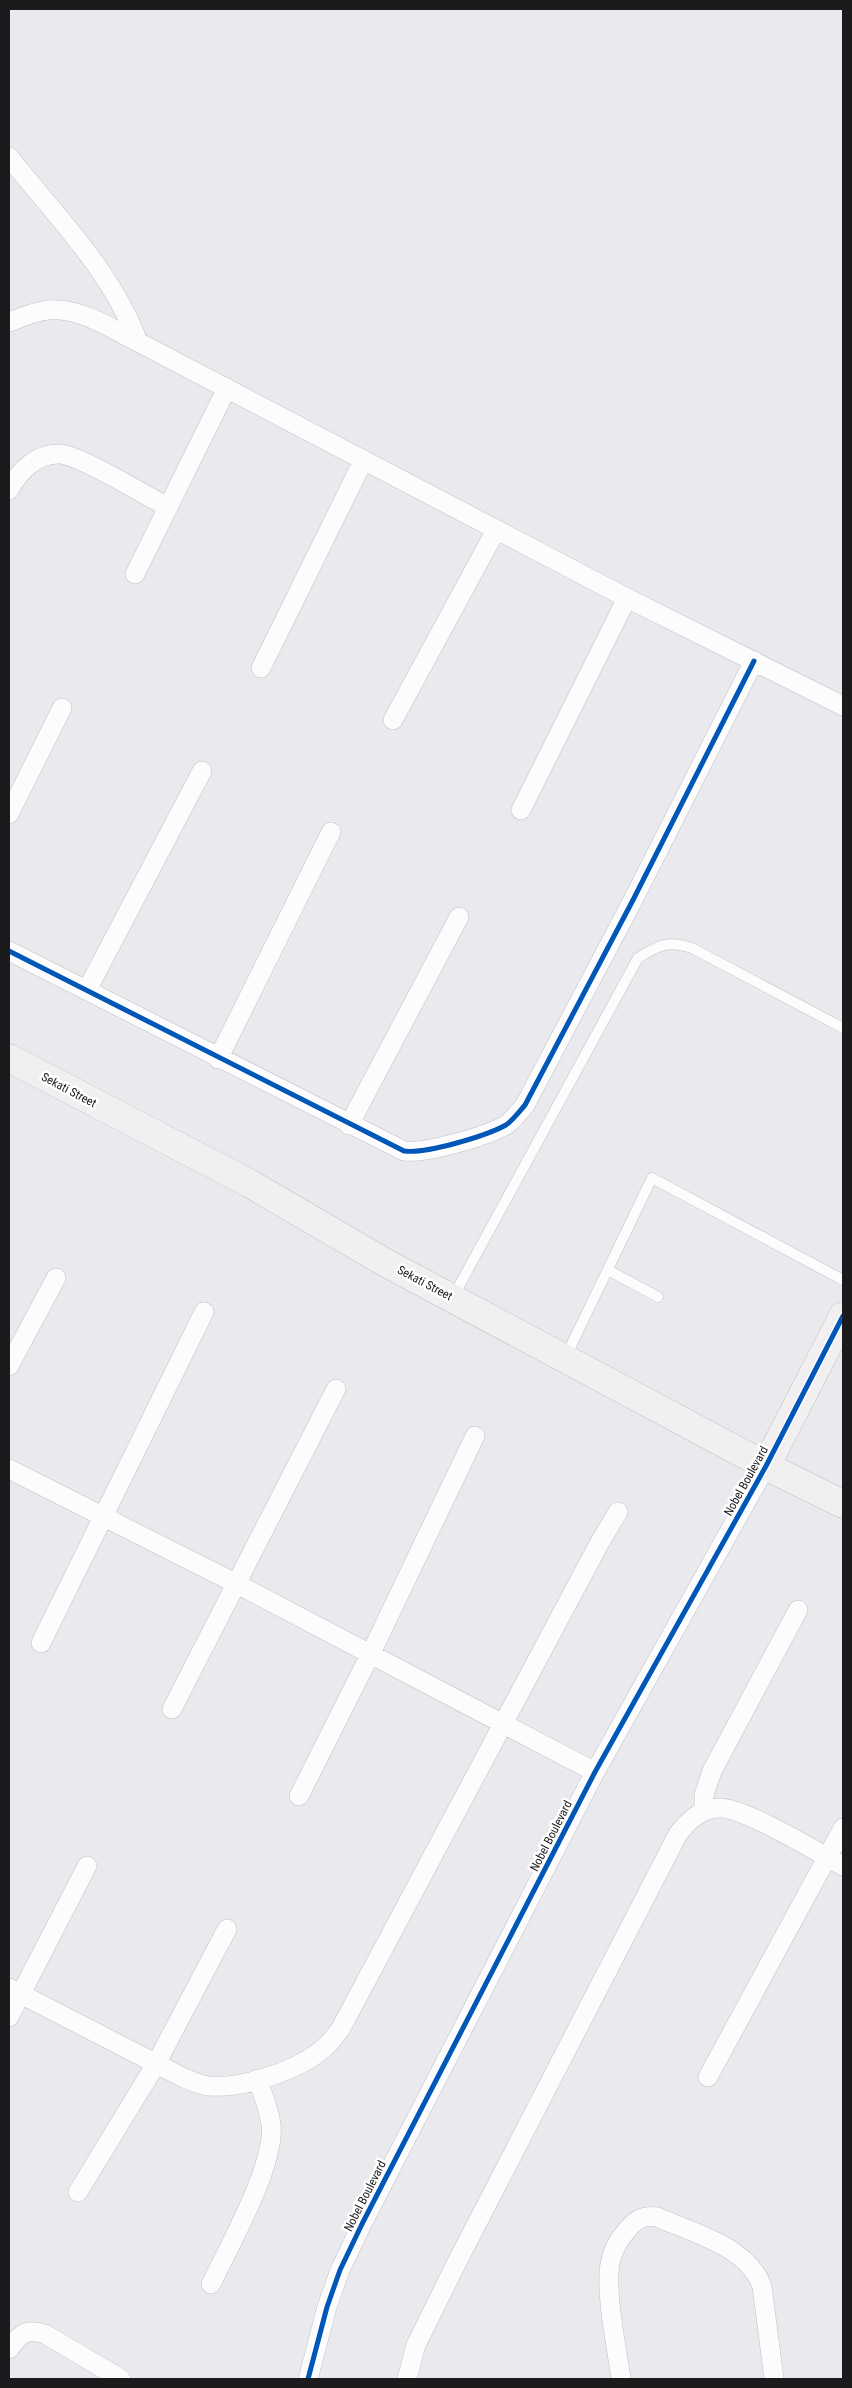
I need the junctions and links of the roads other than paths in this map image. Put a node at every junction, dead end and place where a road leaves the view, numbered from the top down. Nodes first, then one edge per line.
1 (9, 157) edge
2 (9, 322) edge
3 (138, 342) junction
4 (227, 388) junction
5 (363, 461) junction
6 (9, 490) edge
7 (168, 507) junction
8 (496, 530) junction
9 (135, 574) dead end
10 (627, 598) junction
11 (754, 661) junction
12 (261, 668) dead end
13 (843, 706) edge
14 (62, 708) dead end
15 (393, 720) dead end
16 (202, 771) dead end
17 (521, 810) dead end
18 (9, 814) edge
19 (331, 832) dead end
20 (459, 917) dead end
21 (9, 951) edge
22 (87, 990) junction
23 (843, 1028) edge
24 (9, 1058) edge
25 (218, 1059) junction
26 (350, 1125) junction
27 (608, 1270) junction
28 (56, 1278) dead end
29 (843, 1280) edge
30 (658, 1297) dead end
31 (452, 1298) junction
32 (204, 1312) dead end
33 (843, 1316) edge
34 (565, 1358) junction
35 (9, 1366) edge
36 (336, 1389) dead end
37 (475, 1436) dead end
38 (766, 1466) junction
39 (9, 1469) edge
40 (843, 1504) edge
41 (618, 1512) dead end
42 (104, 1518) junction
43 (238, 1584) junction
44 (798, 1610) dead end
45 (41, 1643) dead end
46 (371, 1653) junction
47 (172, 1709) dead end
48 (502, 1724) junction
49 (595, 1772) junction
50 (299, 1796) dead end
51 (704, 1811) junction
52 (843, 1828) edge
53 (835, 1862) edge
54 (87, 1866) dead end
55 (227, 1929) dead end
56 (15, 1991) edge
57 (9, 2017) edge
58 (156, 2064) junction
59 (708, 2077) dead end
60 (258, 2079) junction
61 (78, 2192) dead end
62 (211, 2284) dead end
63 (9, 2349) edge
64 (121, 2379) edge
65 (308, 2379) edge
66 (407, 2379) edge
67 (621, 2379) edge
68 (774, 2379) edge

1 - 3 street
2 - 3 street
3 - 4 street
4 - 5 street
4 - 7 street
5 - 8 street
5 - 12 street
6 - 7 street
7 - 9 street
8 - 10 street
8 - 15 street
10 - 11 street
10 - 17 street
11 - 13 street
11 - 26 street
14 - 18 street
16 - 22 street
19 - 25 street
20 - 26 street
21 - 22 street
22 - 25 street
23 - 31 lane
24 - 31 street, Sekati Street
25 - 26 street
27 - 29 lane
27 - 30 lane
27 - 34 lane
28 - 35 street
31 - 34 street, Sekati Street
32 - 42 street
33 - 38 street, Nobel Boulevard
34 - 38 street, Sekati Street
36 - 43 street
37 - 46 street
38 - 40 street, Sekati Street
38 - 49 street, Nobel Boulevard
39 - 42 street
41 - 48 street
42 - 43 street
42 - 45 street
43 - 46 street
43 - 47 street
44 - 51 street
46 - 48 street
46 - 50 street
48 - 49 street
48 - 60 street
49 - 65 street, Nobel Boulevard
51 - 53 street
51 - 66 street
52 - 53 street
53 - 59 street
54 - 56 street
55 - 58 street
56 - 57 street
56 - 58 street
58 - 60 street
58 - 61 street
60 - 62 street
63 - 64 street
67 - 68 street

